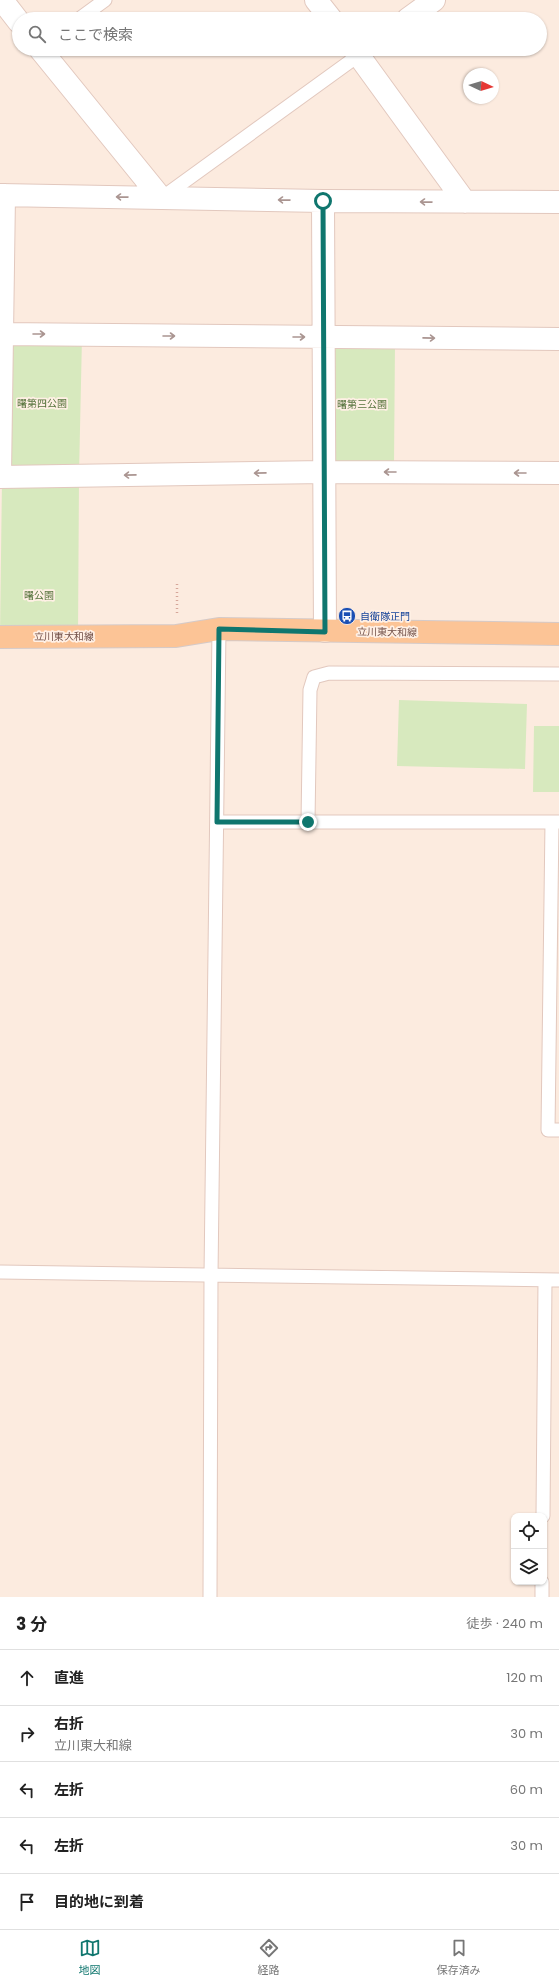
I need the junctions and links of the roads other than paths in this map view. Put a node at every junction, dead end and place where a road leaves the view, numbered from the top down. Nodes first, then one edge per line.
1 (2, 0) edge
2 (105, 0) edge
3 (316, 0) edge
4 (434, 0) edge
5 (88, 12) edge
6 (325, 12) edge
7 (418, 12) edge
8 (12, 13) edge
9 (46, 56) edge
10 (353, 56) edge
11 (363, 56) edge
12 (2, 195) edge
13 (161, 198) junction
14 (323, 201) junction
15 (465, 202) junction
16 (559, 202) edge
17 (1, 334) edge
18 (324, 337) junction
19 (559, 339) edge
20 (325, 472) junction
21 (559, 473) edge
22 (0, 476) edge
23 (219, 629) junction
24 (325, 632) junction
25 (559, 634) edge
26 (0, 637) edge
27 (559, 674) edge
28 (217, 822) junction
29 (308, 822) junction
30 (556, 822) edge
31 (559, 1130) edge
32 (0, 1272) edge
33 (211, 1275) junction
34 (545, 1280) junction
35 (559, 1280) edge
36 (543, 1513) edge
37 (542, 1585) edge
38 (210, 1597) edge
39 (542, 1597) edge

1 - 8 street
2 - 5 lane
3 - 6 street
4 - 7 street
9 - 13 street
10 - 13 lane
11 - 15 street
13 -> 12 street
12 - 17 street
14 -> 13 street
15 -> 14 street
14 - 18 street
15 - 16 street
17 -> 18 street
17 - 22 street
18 -> 19 street
18 - 20 street
21 -> 20 street
20 -> 22 street
20 - 24 street
23 - 24 main road, 立川東大和線
23 - 26 main road, 立川東大和線
23 - 28 lane
24 - 25 main road, 立川東大和線
27 - 29 lane
28 - 29 lane
28 - 33 lane
29 - 30 lane
30 - 31 lane
32 - 33 lane
33 - 34 lane
33 - 38 lane
34 - 35 lane
34 - 36 lane
37 - 39 lane

